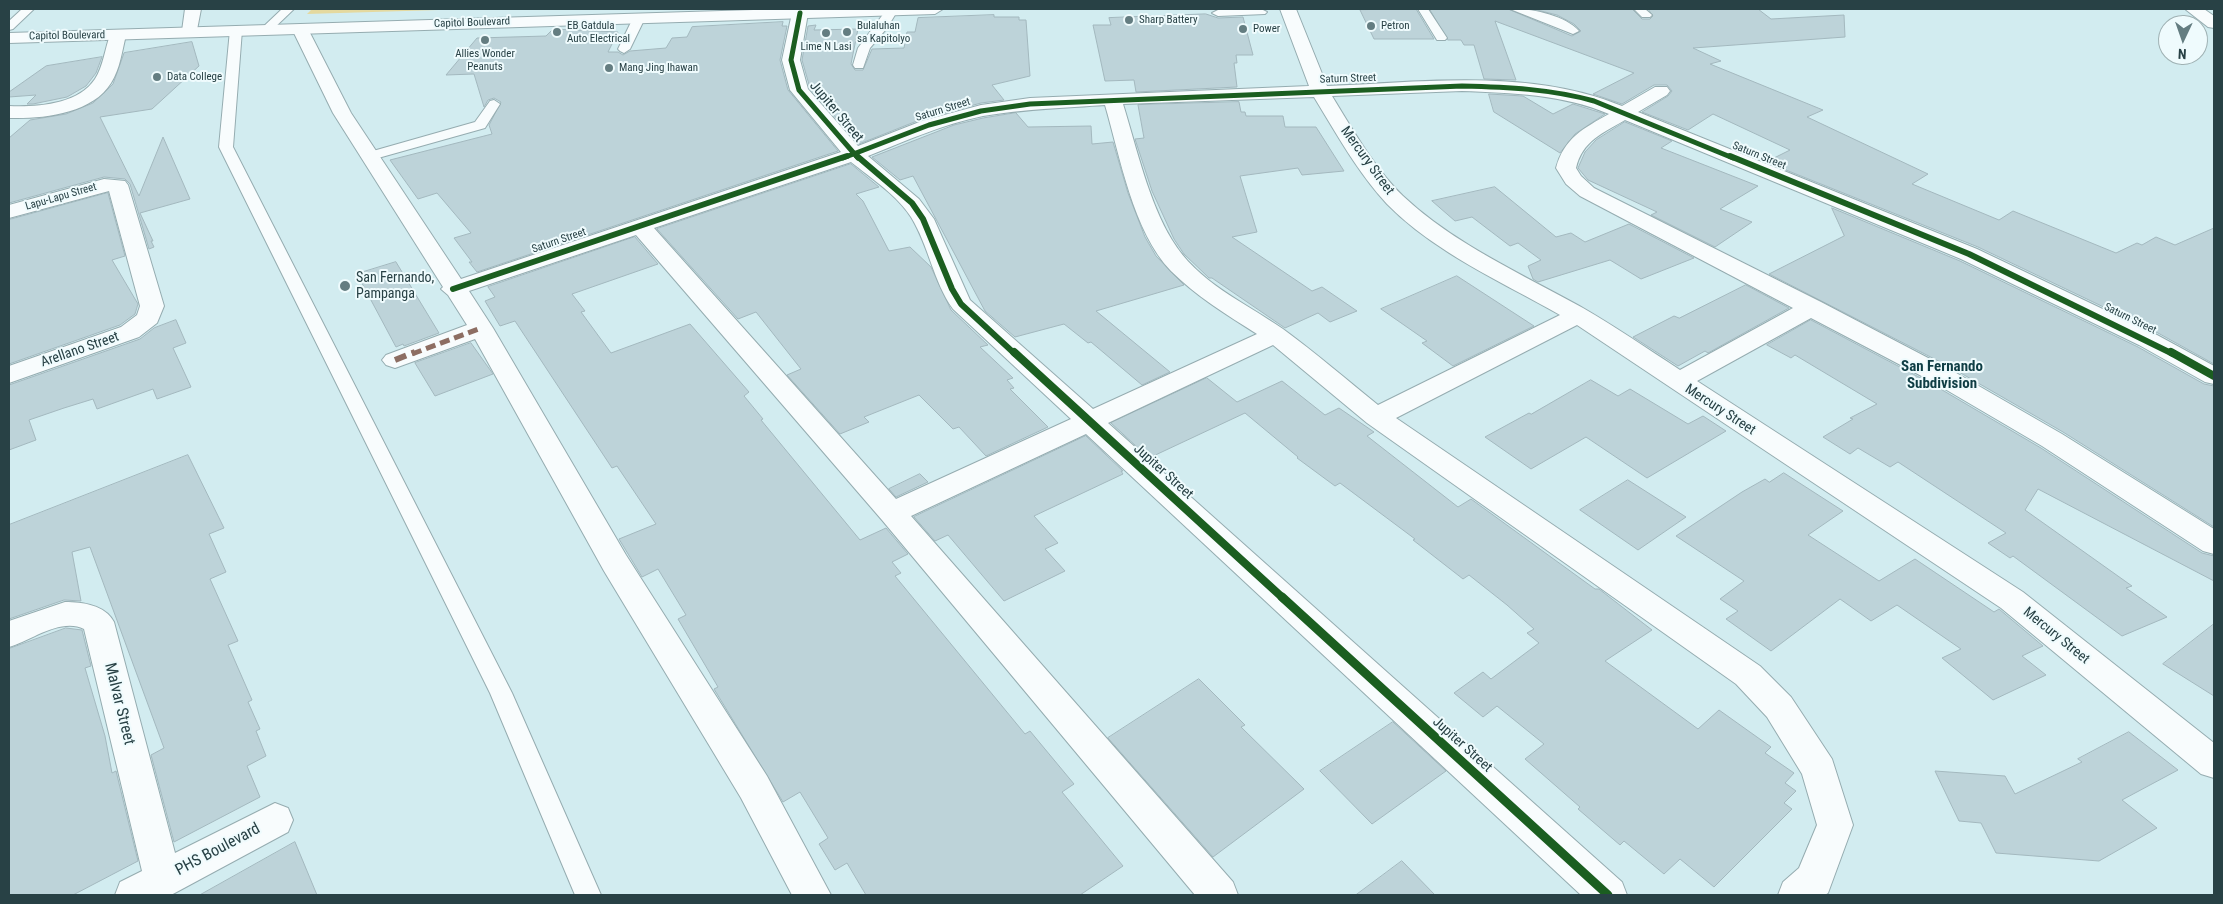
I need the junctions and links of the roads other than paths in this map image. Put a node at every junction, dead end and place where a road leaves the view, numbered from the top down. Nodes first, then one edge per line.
1 (28, 9) edge
2 (192, 9) edge
3 (288, 9) edge
4 (935, 9) edge
5 (1288, 9) edge
6 (1423, 9) edge
7 (1516, 9) edge
8 (2194, 9) edge
9 (892, 10) junction
10 (801, 11) edge
11 (1261, 12) dead end
12 (1218, 13) dead end
13 (639, 18) junction
14 (2214, 22) edge
15 (9, 27) edge
16 (300, 28) junction
17 (267, 29) junction
18 (236, 30) junction
19 (190, 31) junction
20 (1573, 32) dead end
21 (118, 35) junction
22 (9, 38) edge
23 (1441, 38) dead end
24 (624, 49) dead end
25 (858, 65) dead end
26 (1320, 91) junction
27 (1661, 91) dead end
28 (1112, 99) junction
29 (494, 104) dead end
30 (9, 112) edge
31 (1624, 113) junction
32 (854, 154) junction
33 (372, 156) junction
34 (9, 212) edge
35 (640, 226) junction
36 (453, 289) junction
37 (1812, 307) junction
38 (1578, 315) junction
39 (148, 318) joint
40 (481, 328) junction
41 (1275, 335) junction
42 (395, 360) dead end
43 (9, 375) edge
44 (2214, 376) edge
45 (1678, 382) junction
46 (1376, 417) junction
47 (1088, 420) junction
48 (892, 513) junction
49 (2214, 543) edge
50 (9, 636) edge
51 (2214, 763) edge
52 (275, 820) dead end
53 (148, 887) edge
54 (588, 895) edge
55 (812, 895) edge
56 (1219, 895) edge
57 (1608, 895) edge
58 (1797, 895) edge

1 - 15 lane
2 - 19 street
3 - 17 lane
4 - 9 street, Capitol Boulevard
5 - 26 street, Mercury Street
6 - 23 lane
7 - 20 lane
8 - 14 street
9 - 10 street, Capitol Boulevard
9 - 25 lane
10 - 13 street, Capitol Boulevard
10 - 32 street, Jupiter Street
11 - 12 lane
13 - 16 street, Capitol Boulevard
13 - 24 lane
16 - 17 street, Capitol Boulevard
16 - 33 street
17 - 18 street, Capitol Boulevard
18 - 19 street, Capitol Boulevard
18 - 54 lane
19 - 21 street, Capitol Boulevard
21 - 22 street, Capitol Boulevard
21 - 30 street
26 - 28 street, Saturn Street
26 - 31 street, Saturn Street
26 - 38 street, Mercury Street
27 - 31 street
28 - 32 street, Saturn Street
28 - 41 street
29 - 33 lane
31 - 37 street
31 - 44 street, Saturn Street
32 - 35 street, Saturn Street
32 - 47 street, Jupiter Street
33 - 36 street
34 - 39 street, Lapu-Lapu Street
35 - 36 street, Saturn Street
35 - 48 street
36 - 40 street
37 - 45 street
37 - 49 street
38 - 45 street, Mercury Street
38 - 46 street
39 - 43 street, Arellano Street
40 - 42 street
40 - 55 street
41 - 46 street
41 - 47 street
45 - 51 street, Mercury Street
46 - 58 street
47 - 48 street
47 - 57 street, Jupiter Street
48 - 56 street
50 - 53 street, Malvar Street
52 - 53 street, PHS Boulevard

